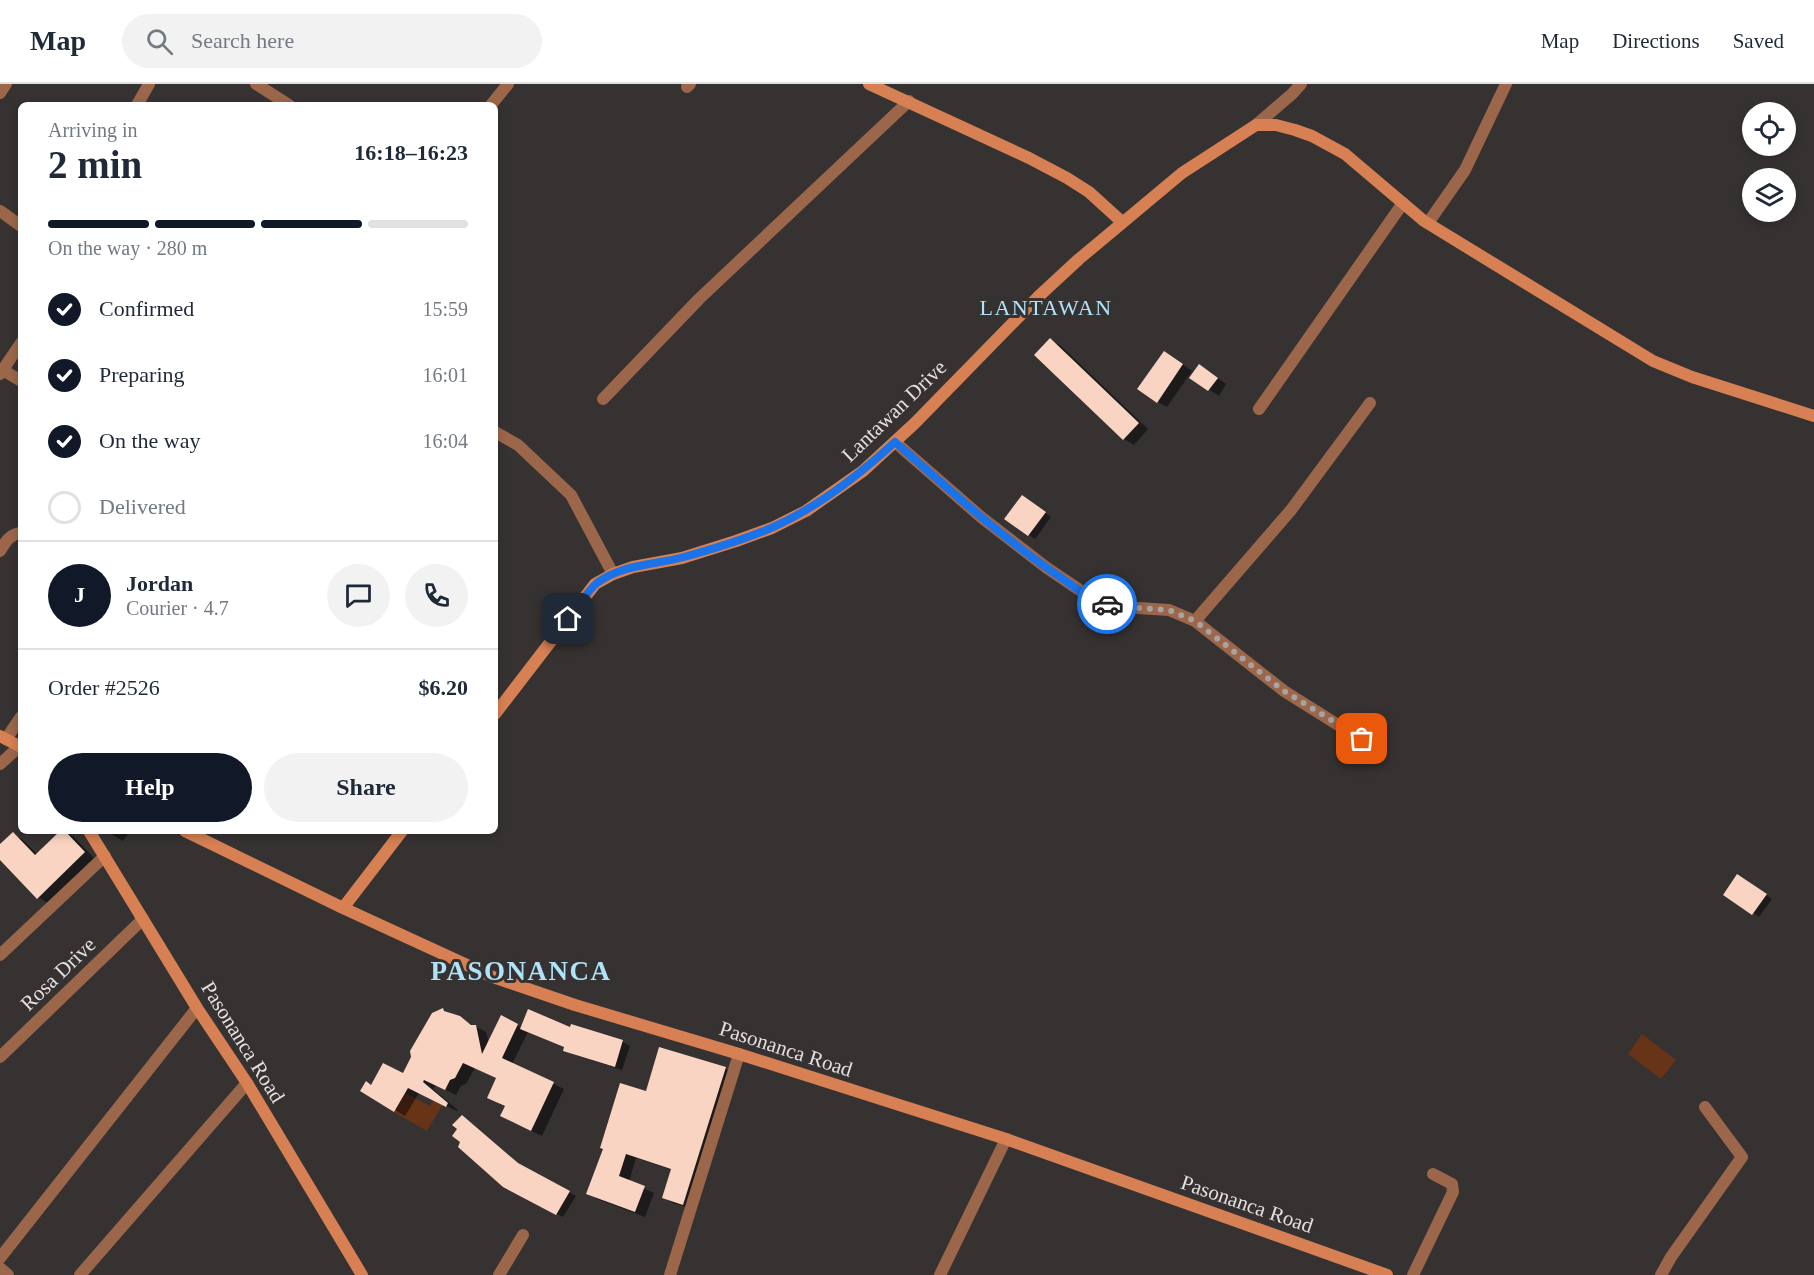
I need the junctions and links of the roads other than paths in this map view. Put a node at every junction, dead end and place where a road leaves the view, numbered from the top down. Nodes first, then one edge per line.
1 (6, 84) edge
2 (149, 84) edge
3 (256, 84) edge
4 (508, 84) edge
5 (869, 84) edge
6 (1301, 84) edge
7 (1506, 84) edge
8 (890, 88) edge
9 (0, 93) edge
10 (274, 101) edge
11 (909, 101) junction
12 (139, 102) edge
13 (494, 102) edge
14 (1256, 125) junction
15 (1403, 203) junction
16 (0, 211) edge
17 (1122, 222) junction
18 (1428, 223) junction
19 (18, 224) edge
20 (18, 348) edge
21 (2, 372) edge
22 (18, 380) edge
23 (603, 399) dead end
24 (1370, 403) dead end
25 (1259, 409) dead end
26 (1814, 416) edge
27 (498, 434) edge
28 (895, 442) junction
29 (18, 533) edge
30 (0, 550) edge
31 (613, 574) junction
32 (1195, 621) junction
33 (498, 710) edge
34 (18, 720) edge
35 (3, 738) edge
36 (18, 745) edge
37 (18, 749) edge
38 (1378, 750) dead end
39 (0, 764) edge
40 (90, 834) edge
41 (191, 834) edge
42 (400, 834) edge
43 (105, 856) junction
44 (343, 908) junction
45 (144, 919) junction
46 (0, 955) edge
47 (197, 1008) junction
48 (739, 1054) junction
49 (0, 1057) edge
50 (247, 1083) junction
51 (1705, 1107) dead end
52 (1006, 1139) junction
53 (1433, 1174) dead end
54 (523, 1235) dead end
55 (0, 1258) edge
56 (0, 1268) edge
57 (8, 1275) edge
58 (80, 1275) edge
59 (362, 1275) edge
60 (499, 1275) edge
61 (670, 1275) edge
62 (940, 1275) edge
63 (1387, 1275) edge
64 (1413, 1275) edge
65 (1661, 1275) edge

1 - 9 street
2 - 12 street
3 - 10 street
4 - 13 street
5 - 8 street
6 - 14 street, Lantawan Drive
7 - 18 street
8 - 11 street
11 - 17 street
11 - 23 street
14 - 15 street
14 - 17 street, Lantawan Drive
15 - 18 street
15 - 25 street
16 - 19 street
17 - 28 street, Lantawan Drive
18 - 26 street
20 - 21 street
21 - 22 street
24 - 32 street
27 - 31 street
28 - 31 street, Lantawan Drive
28 - 32 street
29 - 30 street
31 - 33 street, Lantawan Drive
32 - 38 street
34 - 35 street
35 - 36 street
37 - 39 street
40 - 43 street, Pasonanca Road
41 - 44 street, Pasonanca Road
42 - 44 street
43 - 45 street, Pasonanca Road
43 - 46 street
44 - 48 street, Pasonanca Road
45 - 47 street, Pasonanca Road
45 - 49 street, Rosa Drive
47 - 50 street, Pasonanca Road
47 - 55 street
48 - 52 street, Pasonanca Road
48 - 61 street
50 - 58 street
50 - 59 street, Pasonanca Road
51 - 65 street
52 - 62 street
52 - 63 street, Pasonanca Road
53 - 64 street
54 - 60 street
56 - 57 street

